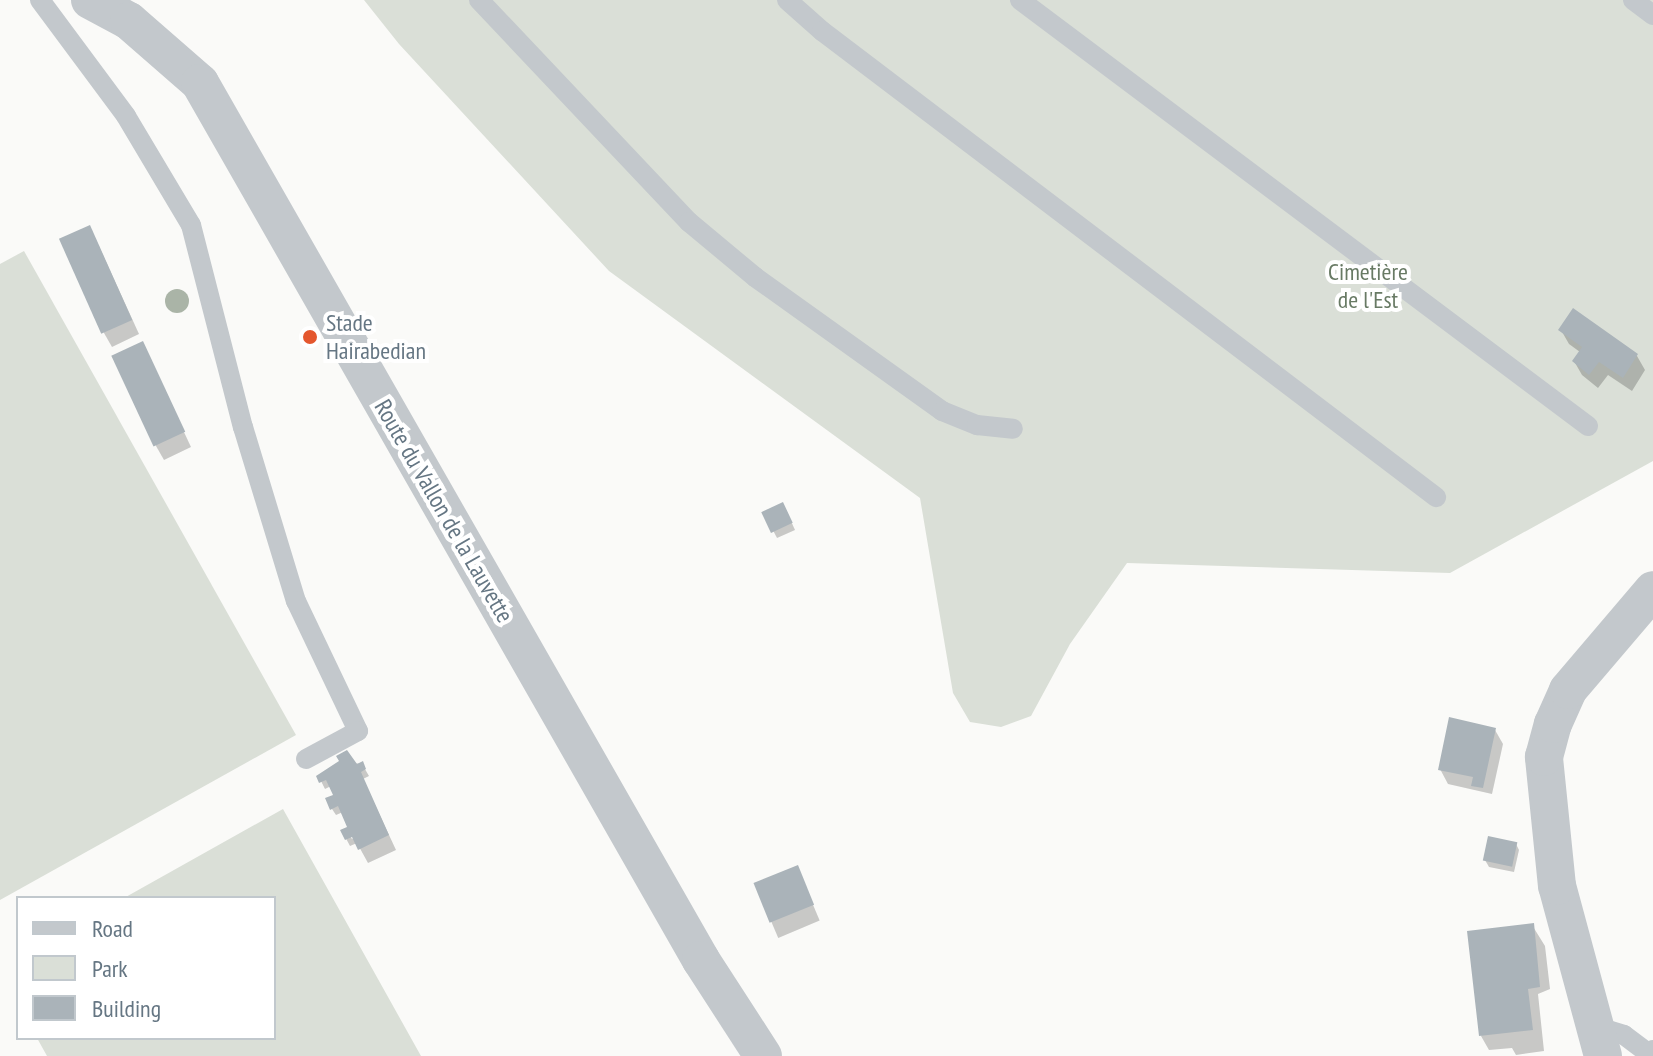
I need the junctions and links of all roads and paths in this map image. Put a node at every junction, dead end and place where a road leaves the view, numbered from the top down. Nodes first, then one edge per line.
1 (40, 0) edge
2 (90, 0) edge
3 (479, 0) edge
4 (787, 0) edge
5 (1020, 0) edge
6 (1633, 0) edge
7 (1653, 15) edge
8 (1588, 426) dead end
9 (1013, 429) dead end
10 (1436, 497) dead end
11 (1653, 590) edge
12 (306, 759) dead end
13 (1599, 1041) edge
14 (1653, 1050) edge
15 (763, 1056) edge

1 - 12 lane
2 - 15 street, Route du Vallon de la Lauvette
3 - 9 lane
4 - 10 lane
5 - 8 lane
6 - 7 lane
11 - 13 street
13 - 14 lane

